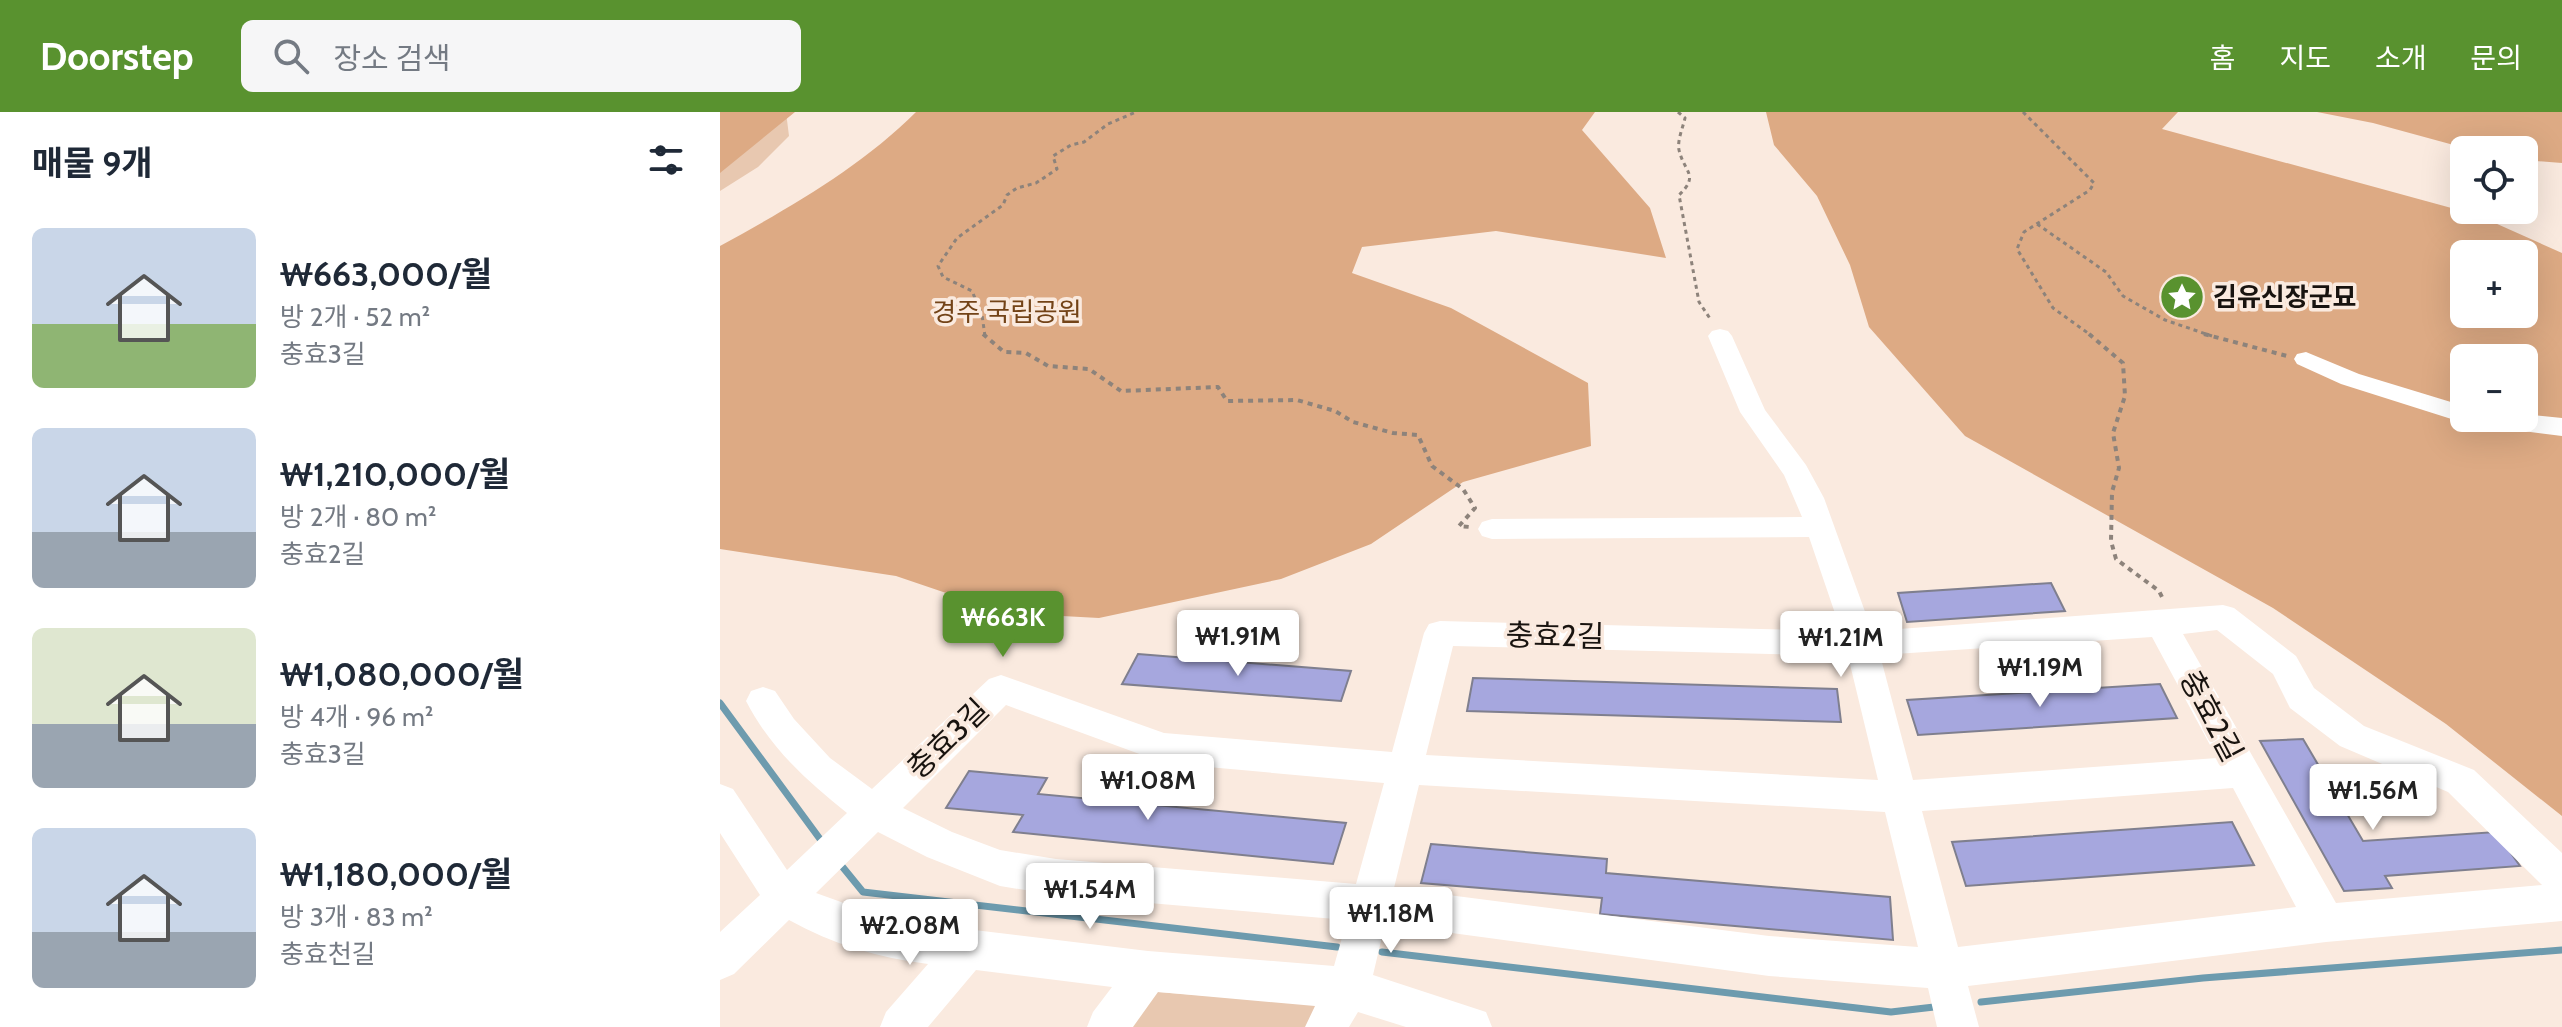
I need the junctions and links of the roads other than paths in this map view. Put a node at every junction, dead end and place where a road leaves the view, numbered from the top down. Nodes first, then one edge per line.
1 (1720, 336) road end
2 (2306, 359) road end
3 (2450, 411) edge
4 (2538, 424) edge
5 (2562, 427) edge
6 (1821, 527) junction
7 (1492, 529) road end
8 (2168, 623) junction
9 (1861, 644) junction
10 (763, 701) dead end
11 (1405, 769) junction
12 (2242, 772) junction
13 (1900, 797) junction
14 (720, 800) edge
15 (873, 811) junction
16 (2562, 879) edge
17 (785, 896) junction
18 (2562, 902) edge
19 (1372, 904) junction
20 (2326, 923) junction
21 (968, 949) junction
22 (720, 960) edge
23 (1943, 969) junction
24 (1148, 971) junction
25 (1349, 988) junction
26 (901, 1027) edge
27 (1108, 1027) edge
28 (1326, 1027) edge
29 (1471, 1027) edge
30 (1958, 1027) edge

1 - 6 street
2 - 3 street
4 - 5 street
6 - 7 street
6 - 9 street
8 - 9 street, 충효2길
8 - 12 street, 충효2길
8 - 16 street
9 - 11 street, 충효2길
9 - 13 street
10 - 15 street
11 - 13 street, 충효2길
11 - 15 street, 충효3길
11 - 19 street
12 - 13 street, 충효2길
12 - 20 street
13 - 23 street
14 - 17 street
15 - 17 street, 충효3길
15 - 19 street
17 - 21 street
17 - 22 street, 충효3길
18 - 20 street
19 - 23 street
19 - 25 street
20 - 23 street
21 - 24 street
21 - 26 street
23 - 30 street
24 - 25 street
24 - 27 street
25 - 28 street
25 - 29 street

